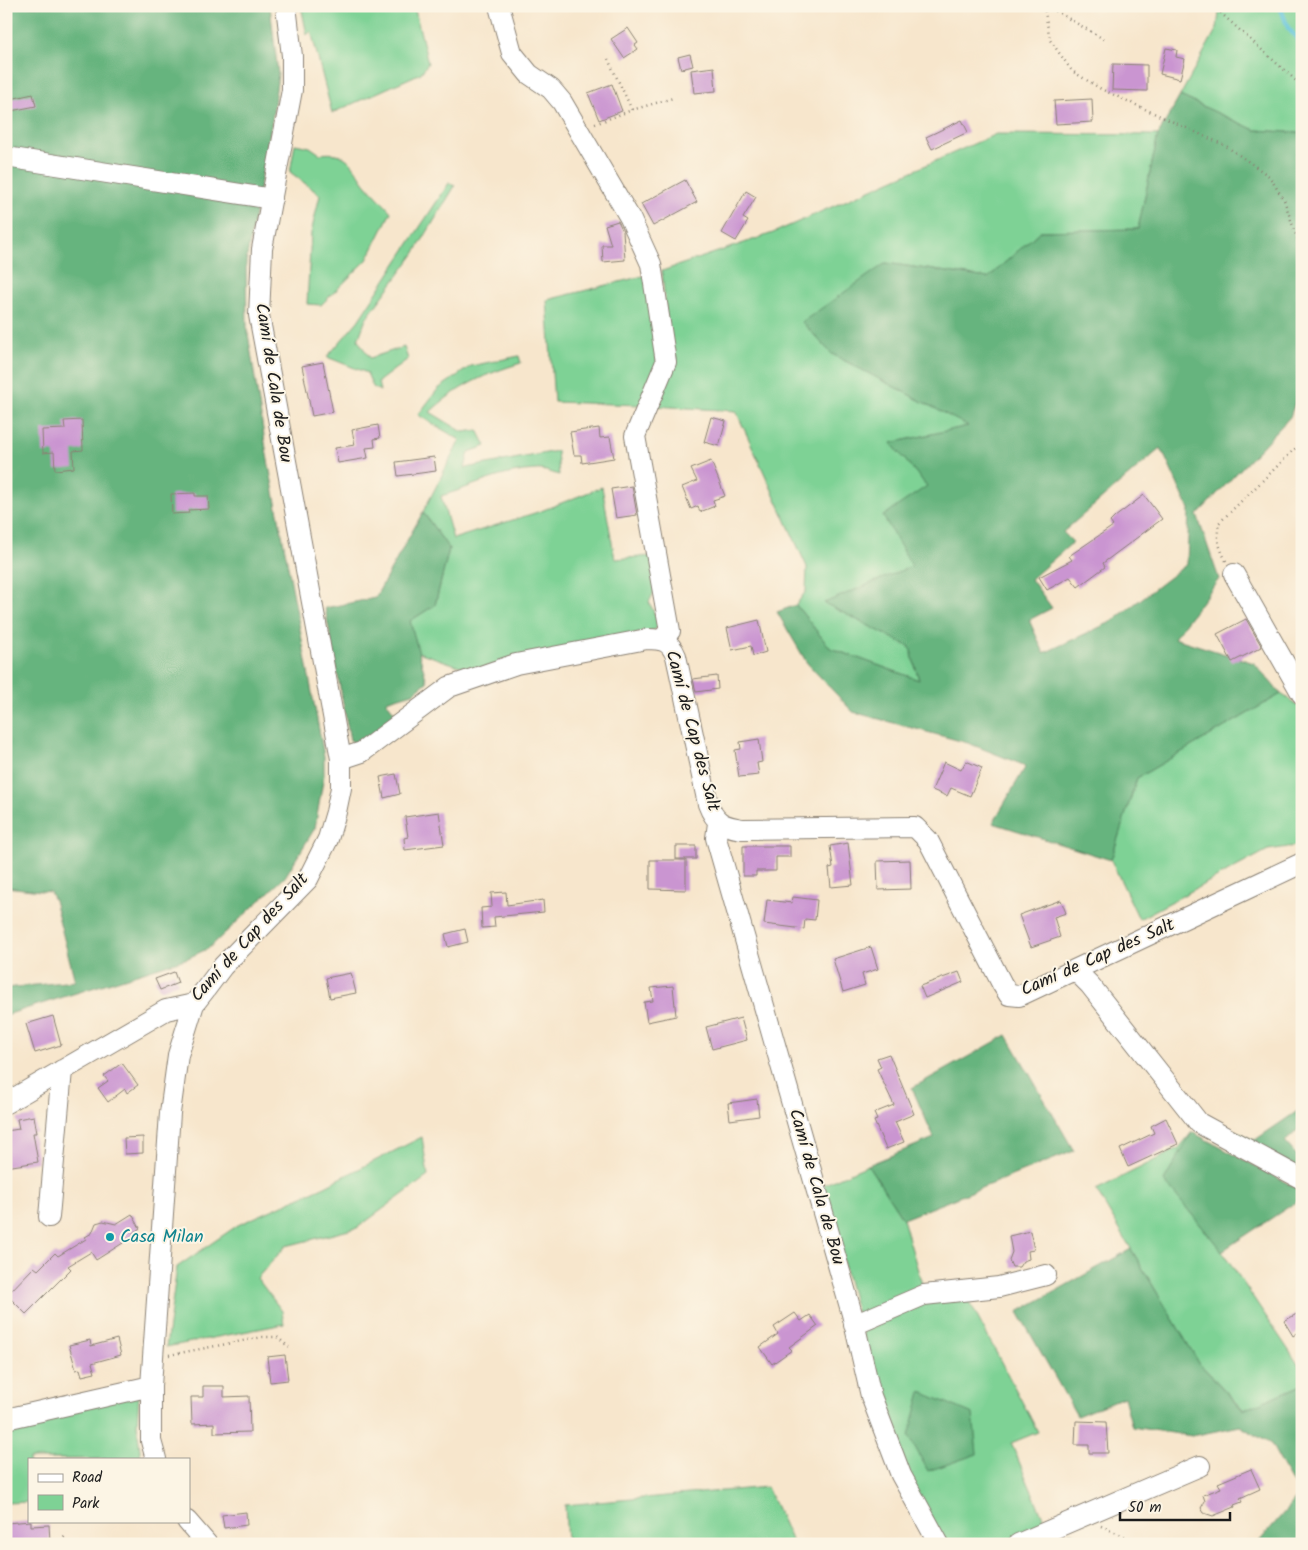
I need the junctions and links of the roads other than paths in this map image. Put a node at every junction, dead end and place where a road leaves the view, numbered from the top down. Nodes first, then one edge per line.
1 (286, 6) edge
2 (499, 6) edge
3 (6, 157) edge
4 (272, 199) junction
5 (1234, 574) dead end
6 (662, 639) junction
7 (1302, 694) edge
8 (341, 759) junction
9 (718, 823) junction
10 (1302, 862) edge
11 (1076, 971) junction
12 (194, 1004) junction
13 (62, 1070) junction
14 (6, 1103) edge
15 (1302, 1179) edge
16 (49, 1217) dead end
17 (1046, 1275) dead end
18 (854, 1326) junction
19 (150, 1386) junction
20 (6, 1419) edge
21 (156, 1458) edge
22 (1200, 1466) dead end
23 (188, 1522) edge
24 (208, 1544) edge
25 (939, 1544) edge
26 (1018, 1544) edge

1 - 4 street, Camí de Cala de Bou
2 - 6 street
3 - 4 street
4 - 8 street, Camí de Cala de Bou
5 - 7 street
6 - 8 street, Camí de Cap des Salt
6 - 9 street, Camí de Cap des Salt
8 - 12 street, Camí de Cap des Salt
9 - 11 street, Camí de Cap des Salt
9 - 18 street, Camí de Cala de Bou
10 - 11 street, Camí de Cap des Salt
11 - 15 street
12 - 13 street, Camí de Cap des Salt
12 - 19 street
13 - 14 street, Camí de Cap des Salt
13 - 16 street
17 - 18 street
18 - 25 street, Camí de Cala de Bou
19 - 20 street
19 - 21 street
22 - 26 street
23 - 24 street

